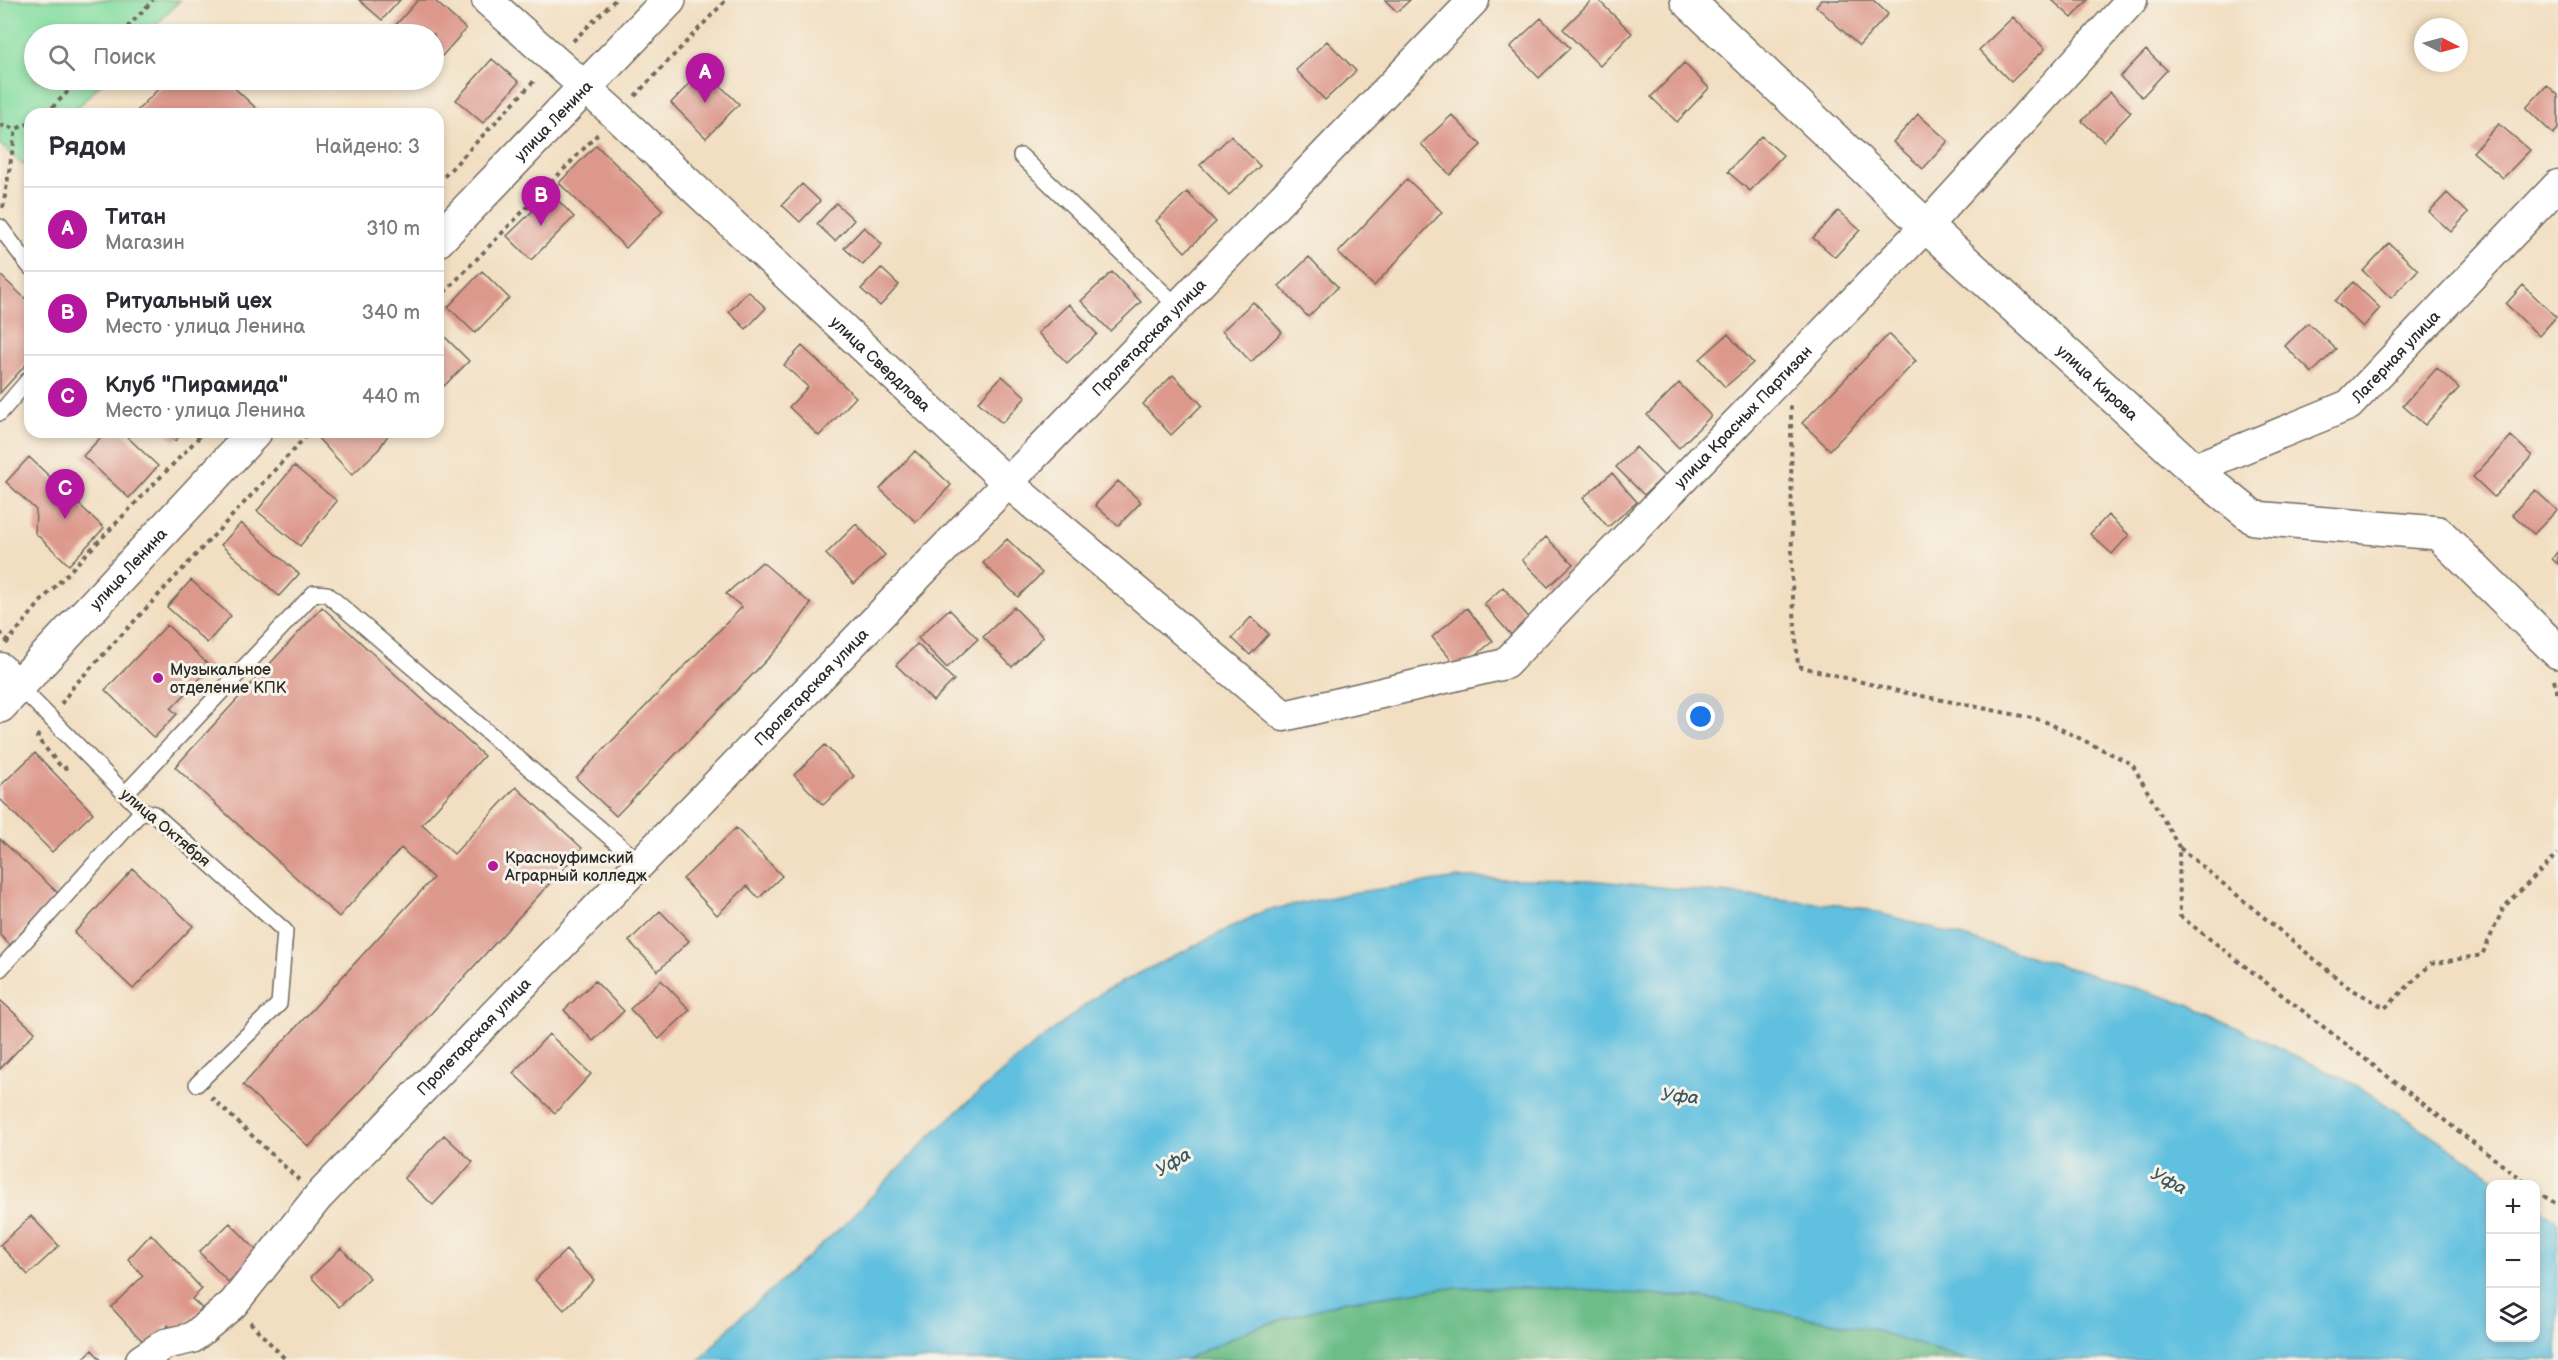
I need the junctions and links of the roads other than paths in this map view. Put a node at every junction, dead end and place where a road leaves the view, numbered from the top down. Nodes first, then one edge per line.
1 (487, 0) edge
2 (669, 0) edge
3 (1474, 0) edge
4 (1687, 0) edge
5 (2132, 0) edge
6 (585, 87) junction
7 (1021, 156) dead end
8 (2558, 185) edge
9 (1926, 226) junction
10 (0, 227) edge
11 (444, 234) edge
12 (24, 259) edge
13 (1178, 307) junction
14 (24, 385) edge
15 (0, 413) edge
16 (249, 438) edge
17 (2193, 469) junction
18 (1008, 483) junction
19 (2558, 652) edge
20 (6, 677) edge
21 (1284, 716) joint
22 (125, 794) junction
23 (142, 811) junction
24 (640, 863) junction
25 (0, 969) edge
26 (197, 1084) road end
27 (141, 1360) edge

1 - 6 street, улица Свердлова
2 - 6 street, улица Ленина
3 - 13 street, Пролетарская улица
4 - 9 street, улица Кирова
5 - 9 street, улица Красных Партизан
6 - 11 street, улица Ленина
6 - 18 street, улица Свердлова
7 - 13 lane
8 - 17 street, Лагерная улица
9 - 17 street, улица Кирова
9 - 21 street, улица Красных Партизан
10 - 12 lane
13 - 18 street, Пролетарская улица
14 - 15 lane
16 - 20 street, улица Ленина
17 - 19 street, улица Кирова
18 - 21 street, улица Свердлова
18 - 24 street, Пролетарская улица
20 - 22 lane, улица Октября
22 - 23 lane, улица Октября
22 - 24 lane
23 - 25 lane
23 - 26 lane, улица Октября
24 - 27 street, Пролетарская улица

